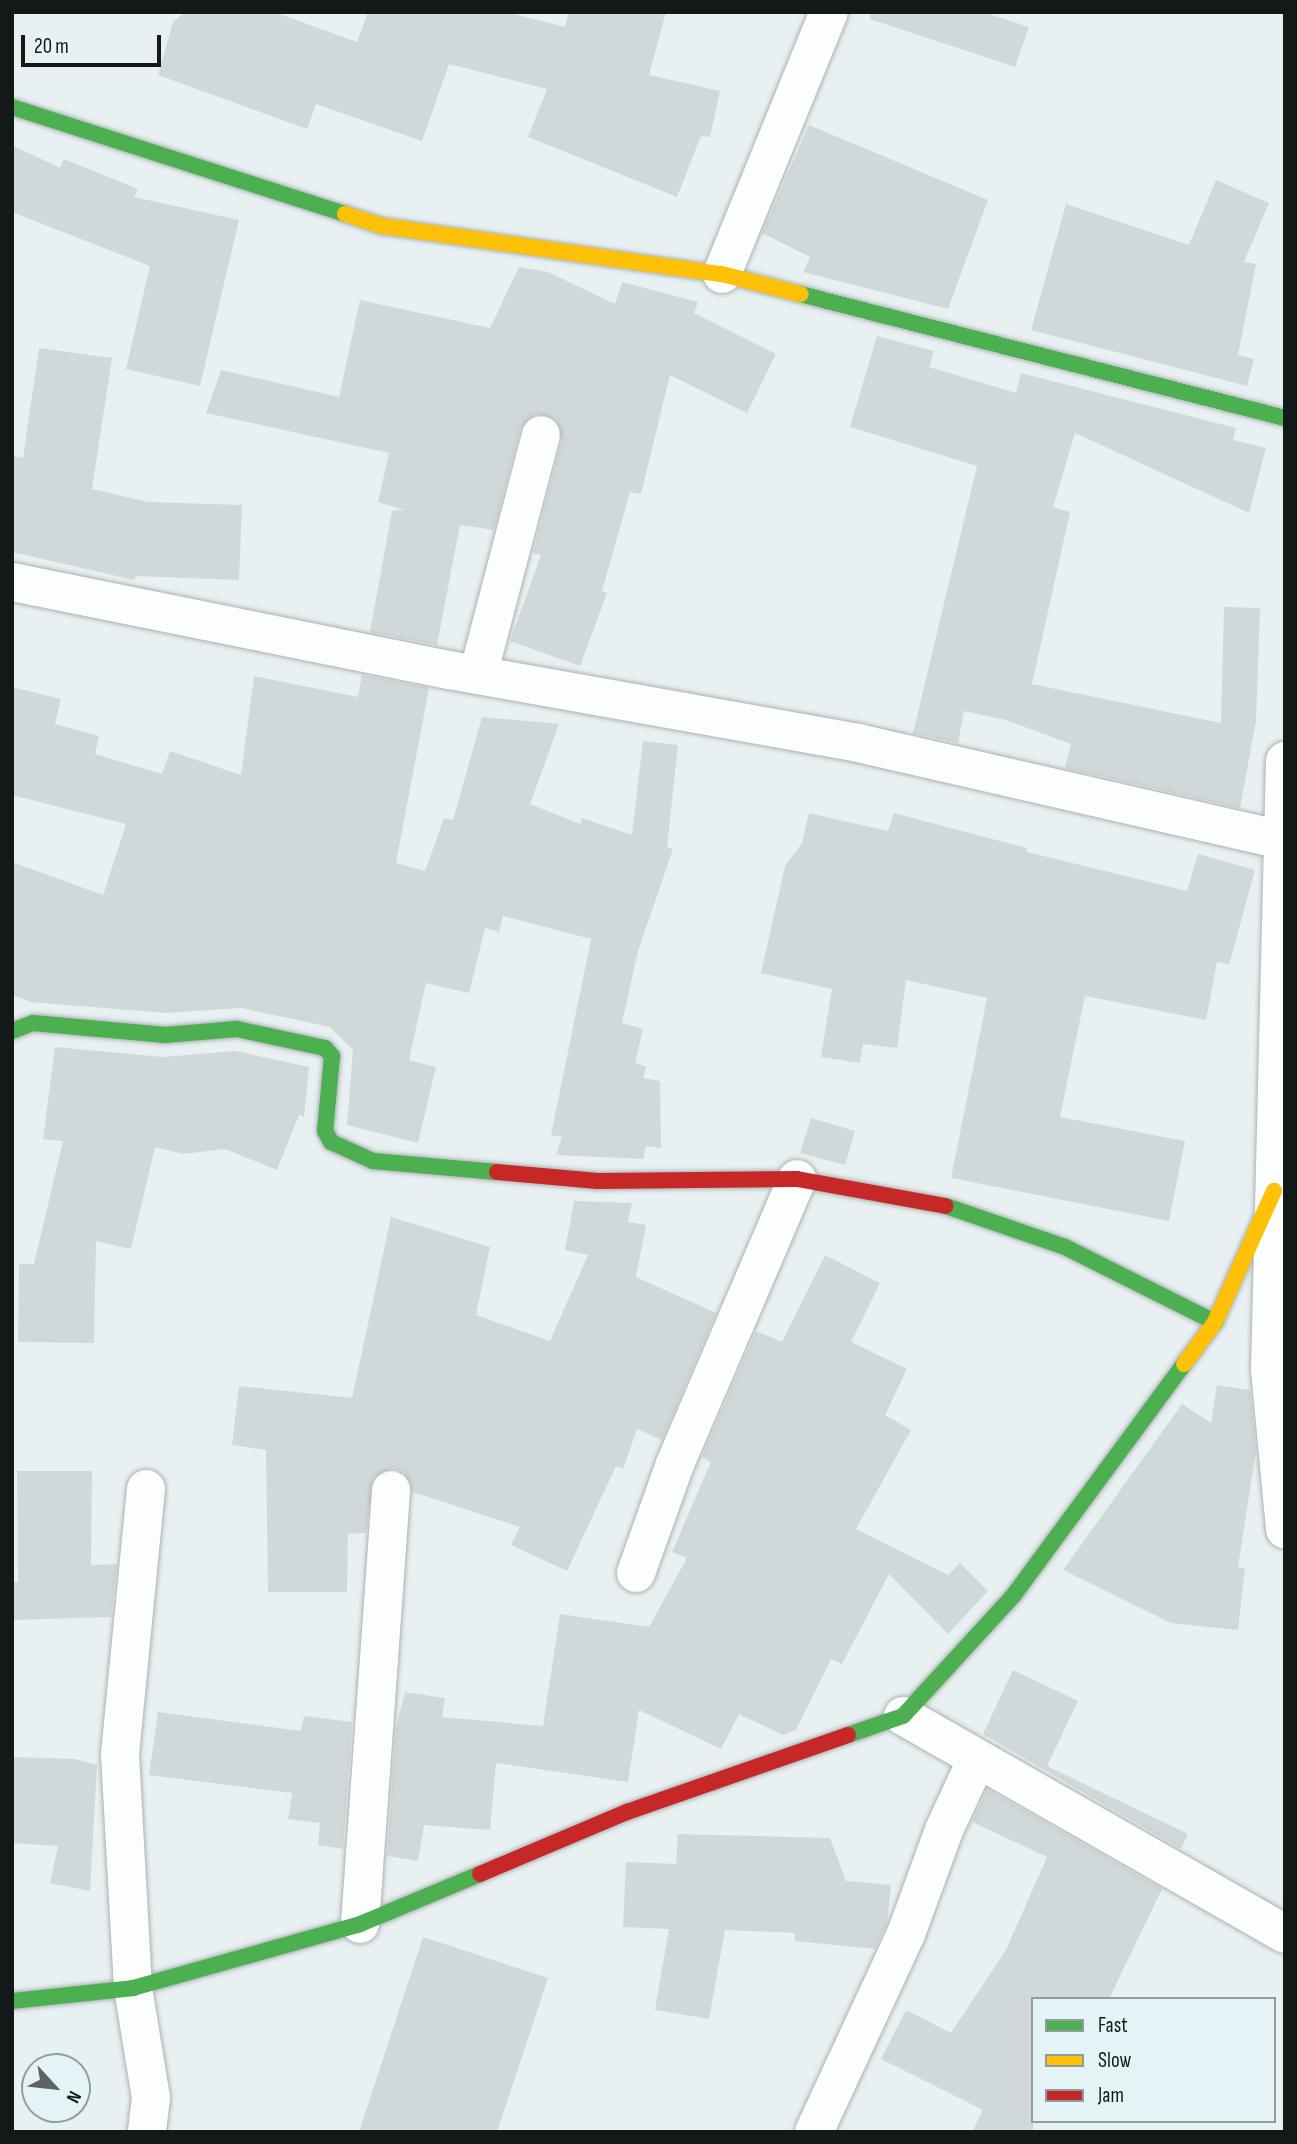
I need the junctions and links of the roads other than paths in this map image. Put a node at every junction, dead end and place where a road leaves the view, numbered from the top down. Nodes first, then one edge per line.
1 (829, 12) edge
2 (12, 107) edge
3 (722, 274) junction
4 (1285, 418) edge
5 (541, 435) dead end
6 (12, 582) edge
7 (478, 675) junction
8 (1285, 761) edge
9 (1283, 840) edge
10 (1283, 928) edge
11 (12, 1031) edge
12 (797, 1179) junction
13 (1274, 1191) junction
14 (1215, 1322) junction
15 (1277, 1372) edge
16 (146, 1489) dead end
17 (391, 1490) dead end
18 (1285, 1529) edge
19 (636, 1573) dead end
20 (903, 1716) junction
21 (977, 1759) junction
22 (360, 1924) junction
23 (1285, 1934) edge
24 (133, 1988) junction
25 (12, 2001) edge
26 (147, 2132) edge
27 (814, 2132) edge

1 - 3 street
2 - 3 street
3 - 4 street
5 - 7 street
6 - 7 street
7 - 9 street
8 - 9 street
9 - 10 street
10 - 13 street
11 - 12 street
12 - 14 street
12 - 19 street
13 - 14 street
13 - 15 street
14 - 20 street
15 - 18 street
16 - 24 street
17 - 22 street
20 - 21 street
20 - 22 street
21 - 23 street
21 - 27 street
22 - 24 street
24 - 25 street
24 - 26 street

